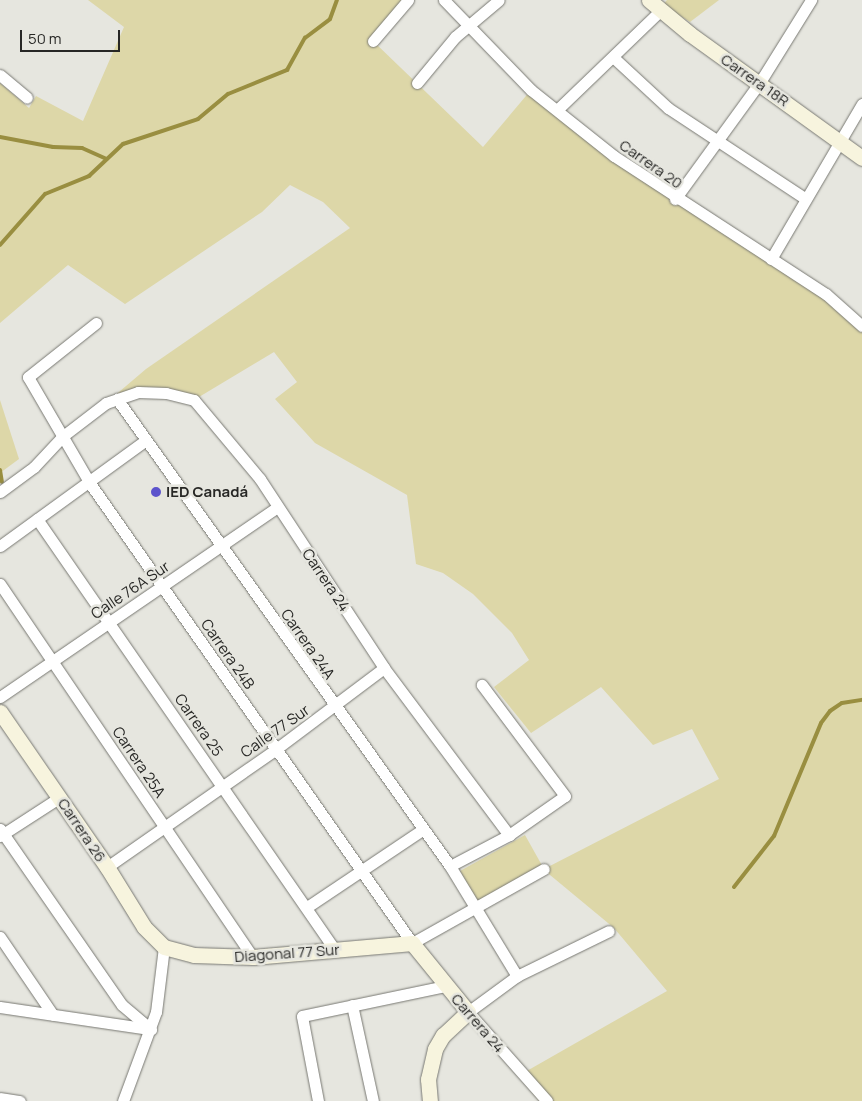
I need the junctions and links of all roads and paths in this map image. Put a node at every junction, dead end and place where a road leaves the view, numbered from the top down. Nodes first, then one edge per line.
1 (408, 0) edge
2 (444, 0) edge
3 (499, 0) edge
4 (649, 0) edge
5 (811, 0) edge
6 (662, 10) junction
7 (468, 28) junction
8 (373, 41) dead end
9 (614, 58) junction
10 (0, 75) edge
11 (760, 82) junction
12 (417, 83) dead end
13 (26, 98) dead end
14 (862, 104) edge
15 (558, 109) junction
16 (839, 141) junction
17 (715, 142) junction
18 (862, 158) edge
19 (676, 199) junction
20 (806, 200) junction
21 (772, 259) junction
22 (96, 323) dead end
23 (862, 326) edge
24 (111, 401) junction
25 (63, 436) junction
26 (146, 440) junction
27 (88, 482) junction
28 (0, 492) edge
29 (276, 508) junction
30 (37, 519) junction
31 (0, 546) edge
32 (220, 546) junction
33 (0, 584) edge
34 (162, 586) junction
35 (110, 622) junction
36 (52, 661) junction
37 (384, 668) junction
38 (482, 685) dead end
39 (0, 697) edge
40 (334, 707) junction
41 (0, 712) edge
42 (276, 749) junction
43 (222, 785) junction
44 (60, 797) junction
45 (164, 826) junction
46 (422, 830) junction
47 (1, 833) edge
48 (509, 835) junction
49 (450, 866) junction
50 (107, 867) junction
51 (361, 870) junction
52 (544, 870) dead end
53 (307, 907) junction
54 (474, 907) junction
55 (609, 931) dead end
56 (0, 937) edge
57 (412, 943) junction
58 (164, 947) junction
59 (335, 950) junction
60 (253, 957) junction
61 (517, 976) junction
62 (446, 986) junction
63 (352, 1005) junction
64 (0, 1007) edge
65 (468, 1012) junction
66 (53, 1015) junction
67 (151, 1029) junction
68 (0, 1098) edge
69 (20, 1101) edge
70 (123, 1101) edge
71 (318, 1101) edge
72 (373, 1101) edge
73 (430, 1101) edge
74 (547, 1101) edge

1 - 8 street
2 - 7 street, Carrera 20
3 - 7 street
4 - 6 street, Carrera 18R
5 - 11 street
6 - 9 street
6 - 11 street, Carrera 18R
7 - 12 street
7 - 15 street, Carrera 20
9 - 15 street
9 - 17 street
10 - 13 street
11 - 16 street, Carrera 18R
11 - 17 street
14 - 16 street
15 - 19 street, Carrera 20
16 - 18 street, Carrera 18R
16 - 20 street
17 - 19 street
17 - 20 street
19 - 21 street, Carrera 20
20 - 21 street
21 - 23 street, Carrera 20
22 - 25 street, Carrera 24B
24 - 25 street
24 - 26 street, Carrera 24A
24 - 29 street, Carrera 24
25 - 27 street, Carrera 24B
25 - 28 street
26 - 27 street
26 - 32 street, Carrera 24A
27 - 30 street
27 - 34 street, Carrera 24B
29 - 32 street, Calle 76A Sur
29 - 37 street, Carrera 24
30 - 31 street
30 - 35 street, Carrera 25
32 - 34 street, Calle 76A Sur
32 - 40 street, Carrera 24A
33 - 36 street, Carrera 25A
34 - 35 street, Calle 76A Sur
34 - 42 street, Carrera 24B
35 - 36 street, Calle 76A Sur
35 - 43 street, Carrera 25
36 - 39 street, Calle 76A Sur
36 - 45 street, Carrera 25A
37 - 40 street, Calle 77 Sur
37 - 48 street, Carrera 24
38 - 48 street
40 - 42 street, Calle 77 Sur
40 - 46 street, Carrera 24A
41 - 44 street, Carrera 26
42 - 43 street, Calle 77 Sur
42 - 51 street, Carrera 24B
43 - 45 street, Calle 77 Sur
43 - 53 street, Carrera 25
44 - 47 street
44 - 50 street, Carrera 26
45 - 50 street, Calle 77 Sur
45 - 60 street, Carrera 25A
46 - 49 street, Carrera 24A
46 - 51 street
47 - 67 street
48 - 49 street
49 - 54 street, Carrera 24A
50 - 58 street, Carrera 26
51 - 53 street
51 - 57 street, Carrera 24B
52 - 54 street
53 - 59 street, Carrera 25
54 - 57 street
54 - 61 street, Carrera 24A
55 - 61 street
56 - 66 street
57 - 59 street, Diagonal 77 Sur
57 - 62 street, Carrera 24
58 - 60 street, Diagonal 77 Sur
58 - 67 street
59 - 60 street, Diagonal 77 Sur
61 - 65 street
62 - 63 street
62 - 65 street, Carrera 24
63 - 71 street
63 - 72 street
64 - 66 street
65 - 73 street
65 - 74 street, Carrera 24
66 - 67 street
67 - 70 street
68 - 69 street

